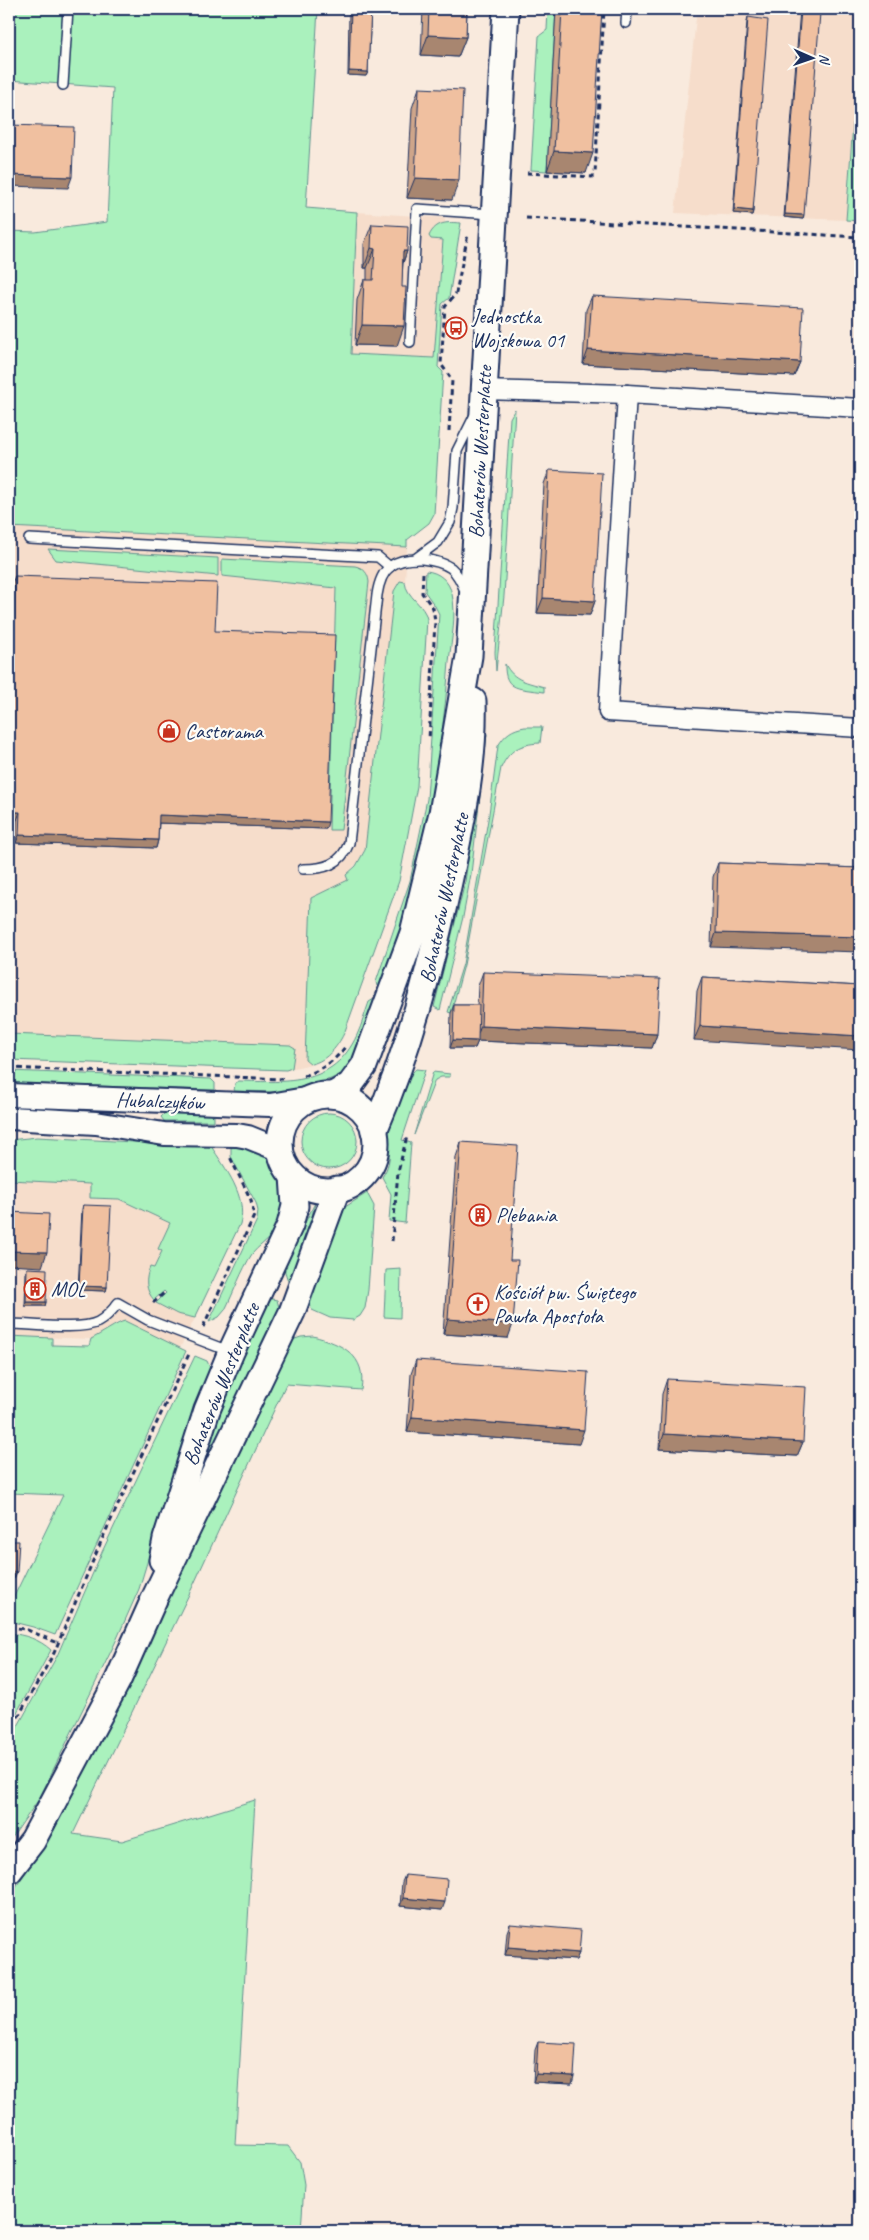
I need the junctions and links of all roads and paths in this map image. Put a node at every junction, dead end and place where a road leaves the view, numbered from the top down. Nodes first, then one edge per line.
1 (68, 9) edge
2 (506, 9) edge
3 (604, 9) edge
4 (627, 9) edge
5 (626, 22) dead end
6 (63, 85) dead end
7 (527, 172) dead end
8 (495, 214) junction
9 (526, 218) dead end
10 (469, 228) dead end
11 (860, 237) edge
12 (410, 342) dead end
13 (452, 380) dead end
14 (484, 394) junction
15 (628, 394) junction
16 (860, 408) edge
17 (29, 539) dead end
18 (415, 559) junction
19 (390, 566) junction
20 (423, 570) dead end
21 (472, 605) junction
22 (469, 656) junction
23 (860, 728) edge
24 (429, 748) dead end
25 (303, 869) dead end
26 (349, 1042) dead end
27 (9, 1068) edge
28 (287, 1079) dead end
29 (314, 1090) junction
30 (9, 1095) edge
31 (9, 1118) edge
32 (34, 1119) junction
33 (9, 1129) edge
34 (374, 1131) junction
35 (407, 1136) dead end
36 (228, 1150) dead end
37 (280, 1150) junction
38 (293, 1176) junction
39 (337, 1190) junction
40 (392, 1241) dead end
41 (165, 1292) dead end
42 (153, 1303) dead end
43 (205, 1322) dead end
44 (9, 1324) edge
45 (231, 1352) junction
46 (189, 1353) dead end
47 (155, 1597) junction
48 (9, 1627) edge
49 (58, 1643) junction
50 (9, 1733) edge
51 (9, 1871) edge

1 - 6 lane
2 - 8 main road, Bohaterów Westerplatte
3 - 7 path
4 - 5 lane
8 - 12 lane
8 - 14 main road, Bohaterów Westerplatte
9 - 11 path
10 - 13 path
14 - 15 street
14 - 18 lane
14 - 21 main road, Bohaterów Westerplatte
15 - 16 street
15 - 23 street
17 - 19 lane
18 - 19 lane
18 - 21 lane
19 - 25 lane
20 - 24 path
21 - 22 main road, Bohaterów Westerplatte
22 - 29 main road, Bohaterów Westerplatte
22 - 34 main road, Bohaterów Westerplatte
26 - 29 path
27 - 28 path
29 - 30 street, Hubalczyków
29 - 34 main road
29 - 37 main road
31 - 32 street, Hubalczyków
32 - 33 lane
32 - 37 street, Hubalczyków
34 - 39 main road
35 - 40 path
36 - 43 path
37 - 38 main road
38 - 39 main road
38 - 45 main road, Bohaterów Westerplatte
39 - 47 main road, Bohaterów Westerplatte
41 - 42 path
44 - 45 lane
45 - 47 main road, Bohaterów Westerplatte
46 - 49 path
47 - 51 main road, Bohaterów Westerplatte
48 - 49 path
49 - 50 path

